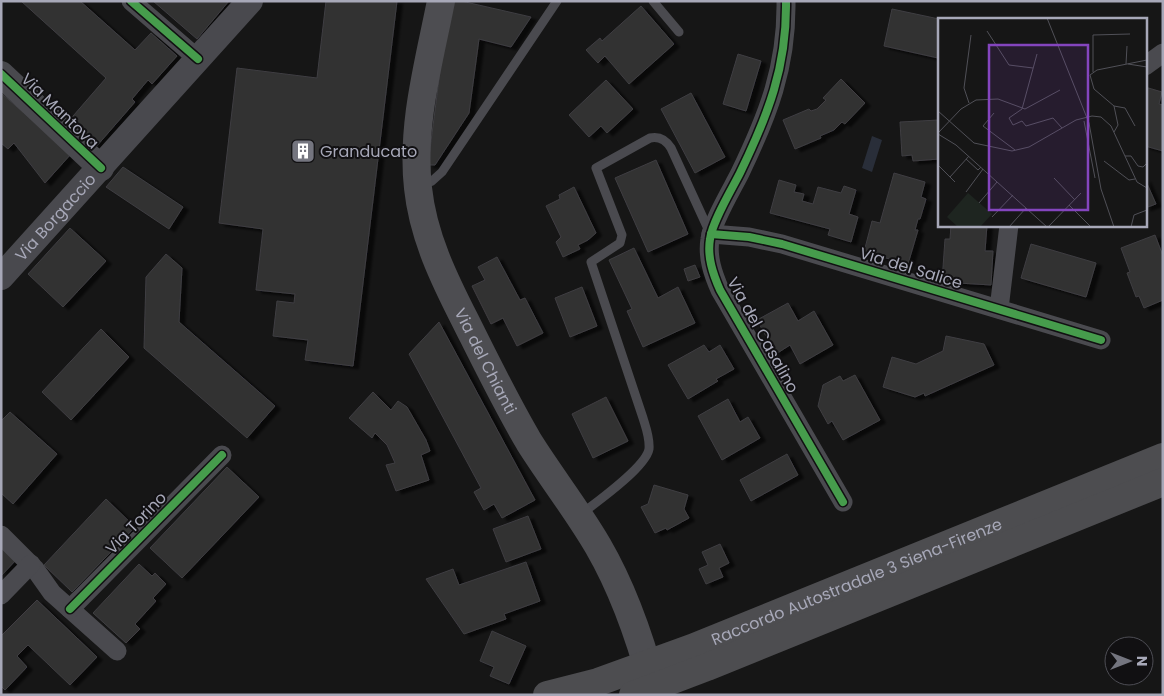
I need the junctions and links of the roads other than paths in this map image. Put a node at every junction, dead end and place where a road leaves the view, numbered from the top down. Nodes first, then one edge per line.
1 (131, 1) edge
2 (250, 1) edge
3 (441, 1) edge
4 (557, 1) edge
5 (653, 1) edge
6 (786, 1) edge
7 (680, 32) dead end
8 (1163, 53) edge
9 (198, 59) junction
10 (1146, 65) edge
11 (1, 74) edge
12 (101, 168) junction
13 (418, 187) junction
14 (1009, 226) edge
15 (711, 234) junction
16 (5, 266) edge
17 (999, 309) junction
18 (1101, 340) dead end
19 (222, 455) dead end
20 (1163, 457) edge
21 (1163, 482) edge
22 (843, 502) dead end
23 (579, 516) junction
24 (1, 535) edge
25 (31, 564) junction
26 (1, 595) edge
27 (70, 609) junction
28 (117, 651) dead end
29 (699, 658) junction
30 (547, 695) edge
31 (633, 695) edge
32 (656, 695) edge

1 - 9 street
2 - 9 main road, Via Borgaccio
3 - 13 main road, Via del Chianti
4 - 13 lane
5 - 7 lane
6 - 15 street, Via del Casalino
8 - 10 street
9 - 12 main road, Via Borgaccio
11 - 12 main road, Via Mantova
12 - 16 main road, Via Borgaccio
13 - 23 main road, Via del Chianti
14 - 17 street
15 - 17 street, Via del Salice
15 - 22 street, Via del Casalino
15 - 23 lane
17 - 18 street, Via del Salice
19 - 27 street, Via Torino
20 - 29 highway, Raccordo Autostradale 3 Siena-Firenze
21 - 29 highway, Raccordo Autostradale 3 Siena-Firenze
23 - 32 main road, Via del Chianti
24 - 25 street
25 - 26 street
25 - 27 street
27 - 28 street
29 - 30 highway, Raccordo Autostradale 3 Siena-Firenze
29 - 31 highway, Raccordo Autostradale 3 Siena-Firenze

